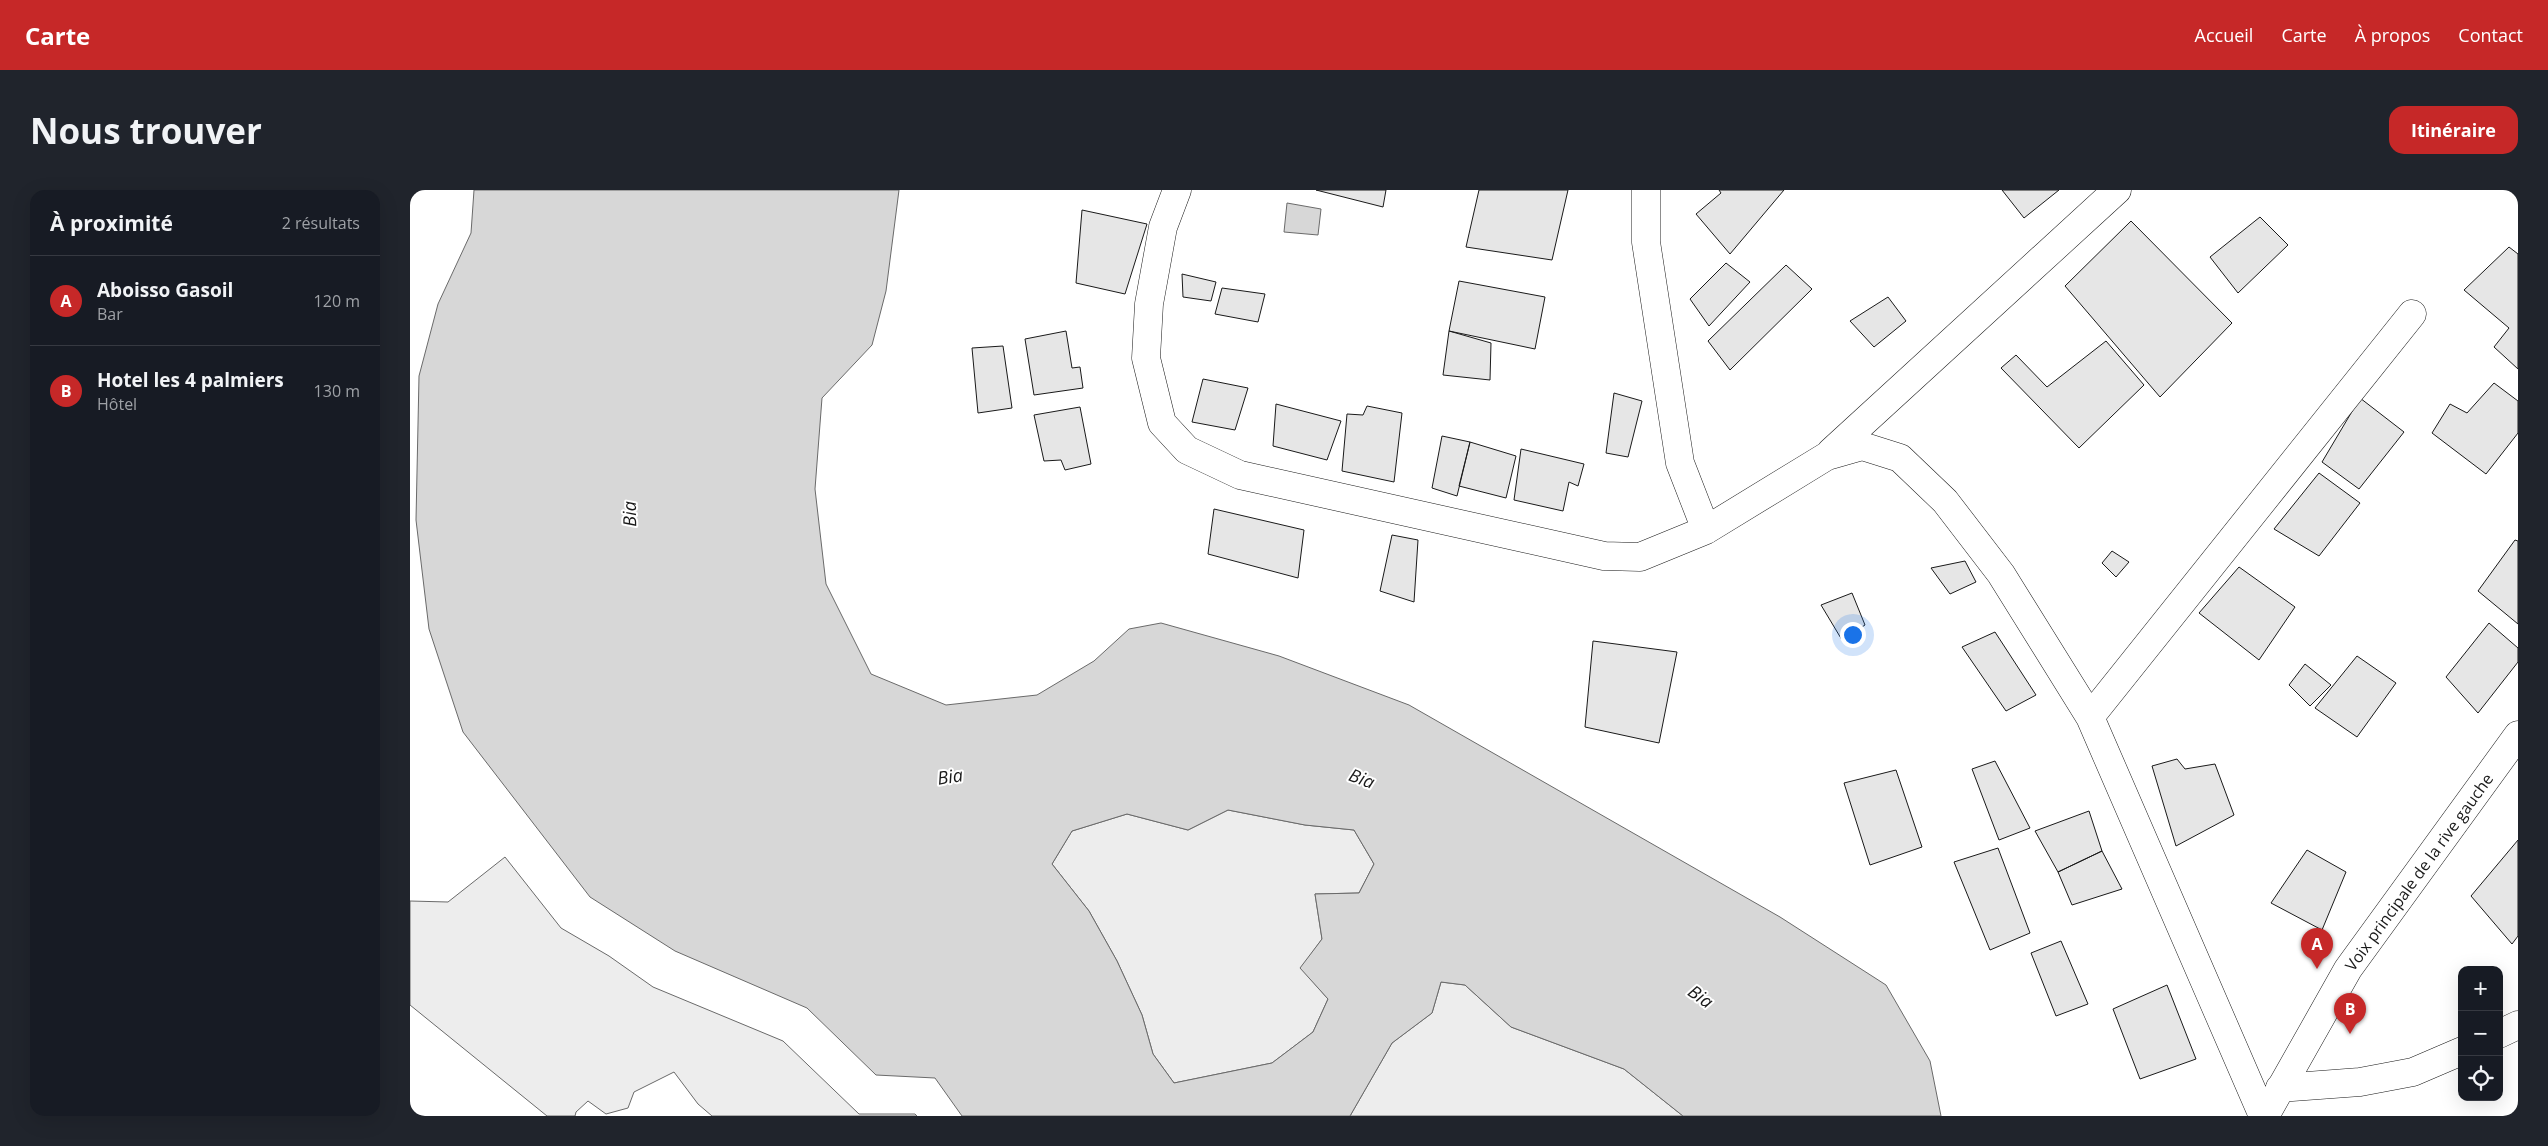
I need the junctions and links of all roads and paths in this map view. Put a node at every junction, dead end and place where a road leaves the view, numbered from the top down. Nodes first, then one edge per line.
1 (1177, 190) edge
2 (1646, 190) edge
3 (2117, 190) edge
4 (2412, 314) dead end
5 (1827, 456) junction
6 (1706, 530) junction
7 (2090, 717) junction
8 (2518, 735) edge
9 (2518, 1025) edge
10 (2503, 1032) edge
11 (2458, 1052) edge
12 (2280, 1088) junction
13 (2264, 1116) edge

1 - 6 street
2 - 6 street
3 - 5 street
4 - 7 street
5 - 6 street
5 - 7 street
7 - 13 street
8 - 12 street, Voix principale de la rive gauche
9 - 10 street
11 - 12 street
12 - 13 street, Voix principale de la rive gauche

